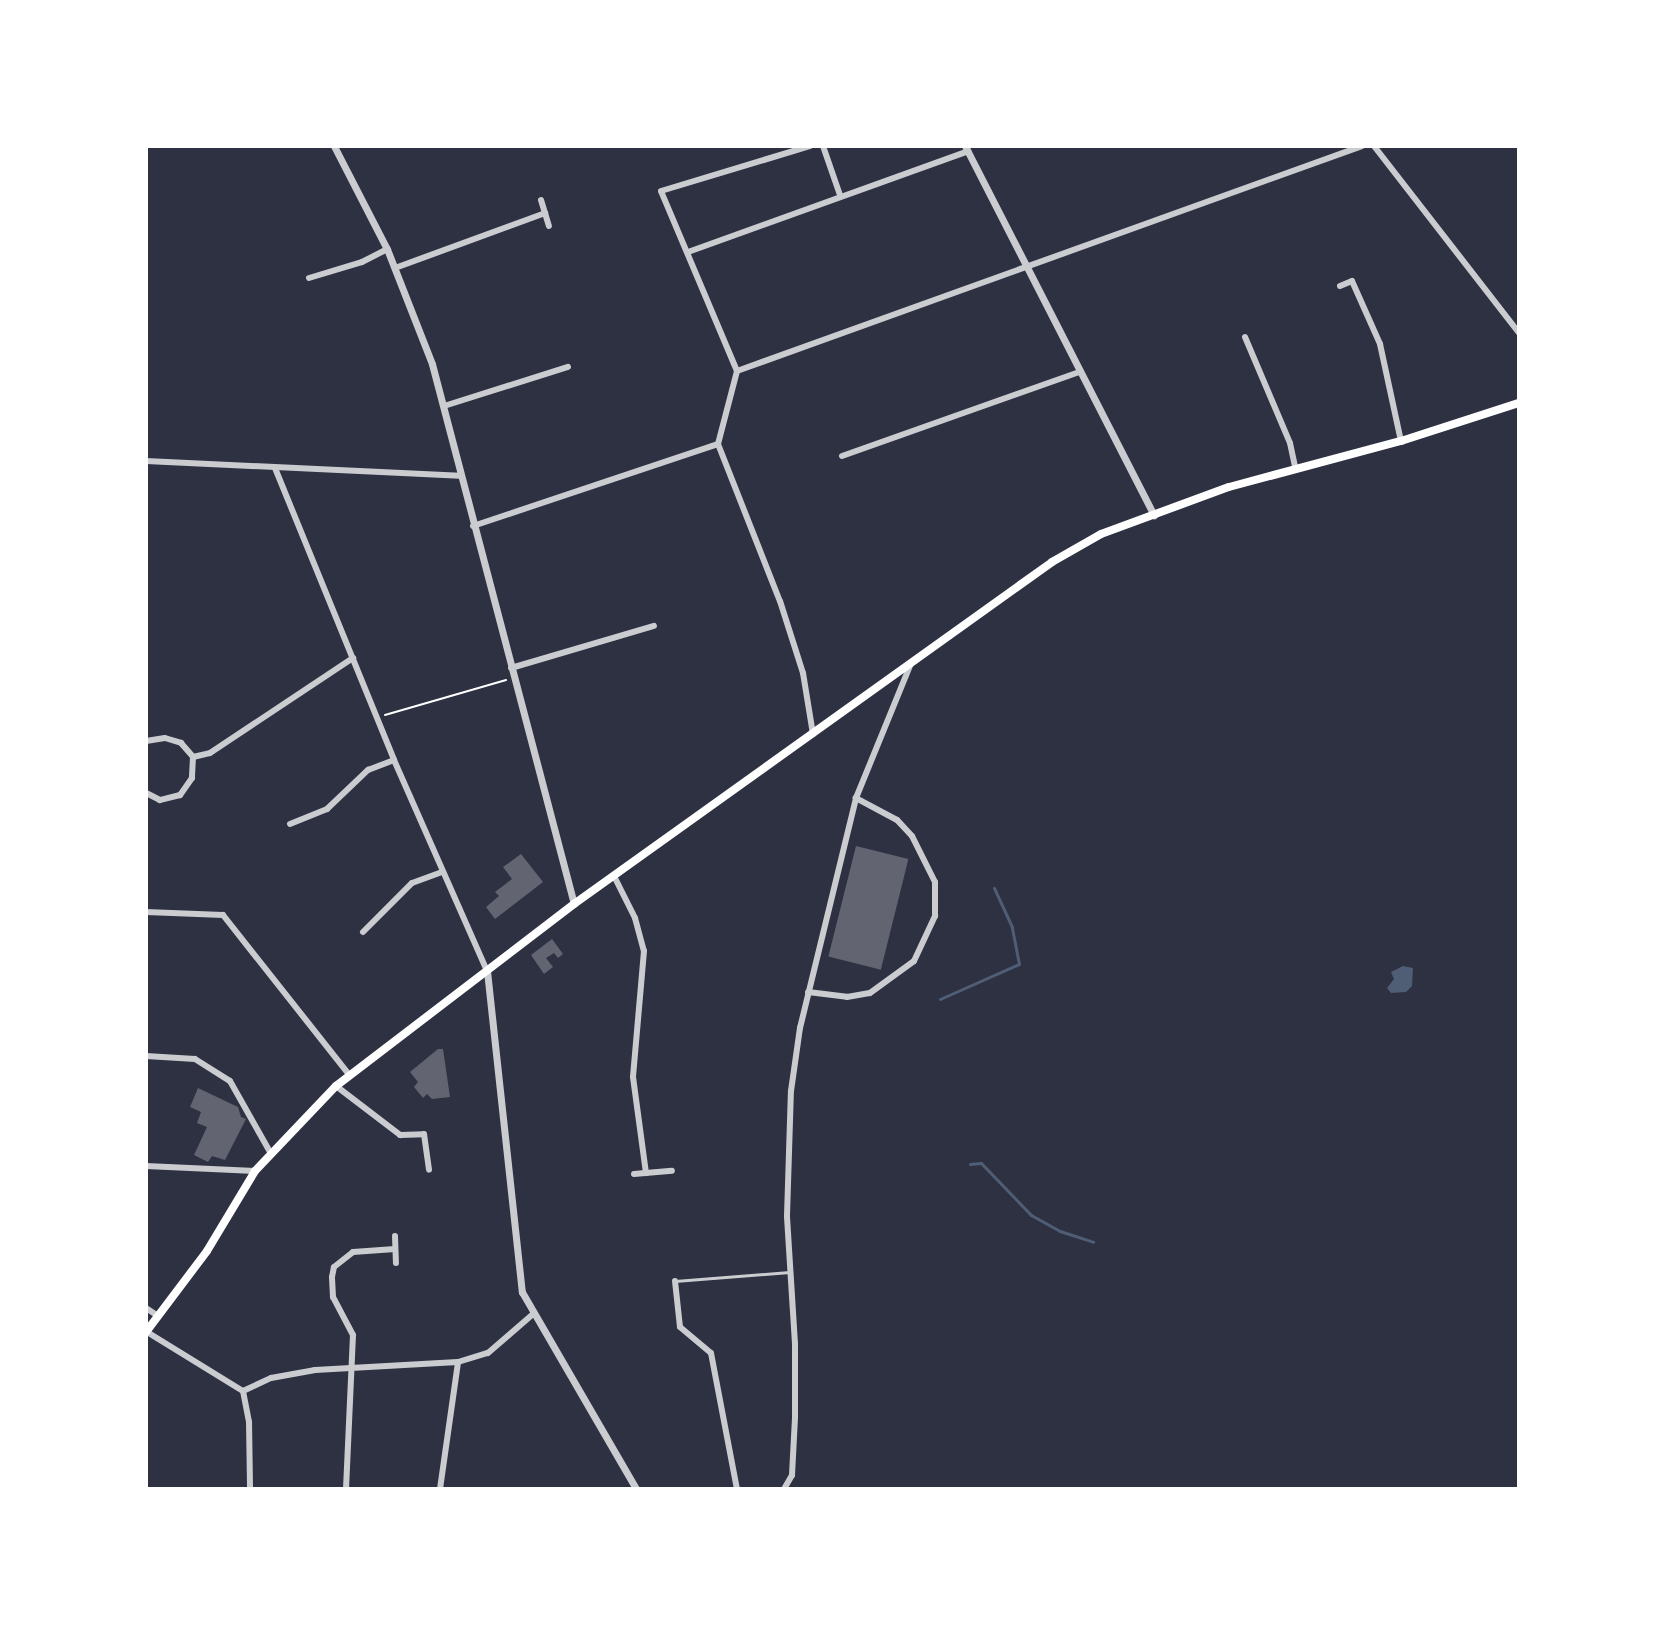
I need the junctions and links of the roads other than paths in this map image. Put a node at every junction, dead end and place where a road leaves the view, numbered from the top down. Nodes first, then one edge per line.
1 (334, 146) edge
2 (810, 146) edge
3 (823, 146) edge
4 (1362, 146) edge
5 (1374, 146) edge
6 (966, 149) edge
7 (840, 195) junction
8 (541, 200) dead end
9 (545, 213) junction
10 (549, 226) dead end
11 (387, 249) junction
12 (688, 252) junction
13 (1026, 265) junction
14 (395, 268) junction
15 (309, 278) dead end
16 (1340, 286) dead end
17 (1519, 333) edge
18 (1245, 337) dead end
19 (568, 367) dead end
20 (737, 371) junction
21 (1079, 372) junction
22 (1519, 403) edge
23 (444, 406) junction
24 (1401, 441) junction
25 (718, 444) junction
26 (842, 456) dead end
27 (146, 461) edge
28 (1295, 466) junction
29 (275, 468) junction
30 (460, 476) junction
31 (1154, 516) junction
32 (473, 526) junction
33 (654, 626) dead end
34 (353, 658) junction
35 (911, 663) junction
36 (511, 668) junction
37 (813, 734) junction
38 (146, 741) edge
39 (193, 757) junction
40 (394, 760) junction
41 (146, 793) edge
42 (856, 798) junction
43 (290, 824) dead end
44 (442, 872) junction
45 (614, 876) junction
46 (574, 904) junction
47 (146, 912) edge
48 (363, 932) dead end
49 (487, 971) junction
50 (808, 992) junction
51 (146, 1056) edge
52 (350, 1076) junction
53 (336, 1086) junction
54 (270, 1152) junction
55 (146, 1166) edge
56 (429, 1170) dead end
57 (255, 1171) junction
58 (672, 1171) dead end
59 (646, 1173) junction
60 (634, 1174) dead end
61 (395, 1236) dead end
62 (395, 1249) junction
63 (396, 1263) dead end
64 (790, 1272) junction
65 (675, 1281) joint
66 (146, 1308) edge
67 (533, 1314) junction
68 (158, 1316) junction
69 (146, 1332) edge
70 (458, 1362) junction
71 (353, 1370) junction
72 (243, 1391) junction
73 (250, 1489) edge
74 (346, 1489) edge
75 (440, 1489) edge
76 (636, 1489) edge
77 (737, 1489) edge
78 (784, 1489) edge

1 - 11 street
2 - 12 street
3 - 7 street
4 - 13 street
5 - 17 street
6 - 7 street
6 - 13 street
7 - 12 street
8 - 9 street
9 - 10 street
9 - 14 street
11 - 14 street
11 - 15 street
12 - 20 street
13 - 20 street
13 - 21 street
14 - 23 street
16 - 24 street
18 - 28 street
19 - 23 street
20 - 25 street
21 - 26 street
21 - 31 street
22 - 24 main road
23 - 30 street
24 - 28 main road
25 - 32 street
25 - 37 street
27 - 29 street
28 - 31 main road
29 - 30 street
29 - 34 street
30 - 32 street
31 - 35 main road
32 - 36 street
33 - 36 street
34 - 39 street
34 - 40 street
35 - 37 main road
35 - 42 street
36 - 46 street
37 - 45 main road
38 - 39 street
39 - 41 street
40 - 43 street
40 - 44 street
42 - 50 street
42 - 50 street
44 - 48 street
44 - 49 street
45 - 46 main road
45 - 59 street
46 - 49 main road
47 - 52 street
49 - 52 main road
49 - 67 street
50 - 64 street
51 - 54 street
52 - 53 main road
53 - 54 main road
53 - 56 street
54 - 57 main road
55 - 57 street
57 - 68 main road
58 - 59 street
59 - 60 street
61 - 62 street
62 - 63 street
62 - 71 street
64 - 65 lane
64 - 78 street
65 - 77 street
66 - 68 street
67 - 70 street
67 - 76 street
68 - 69 main road
69 - 72 street
70 - 71 street
70 - 75 street
71 - 72 street
71 - 74 street
72 - 73 street

